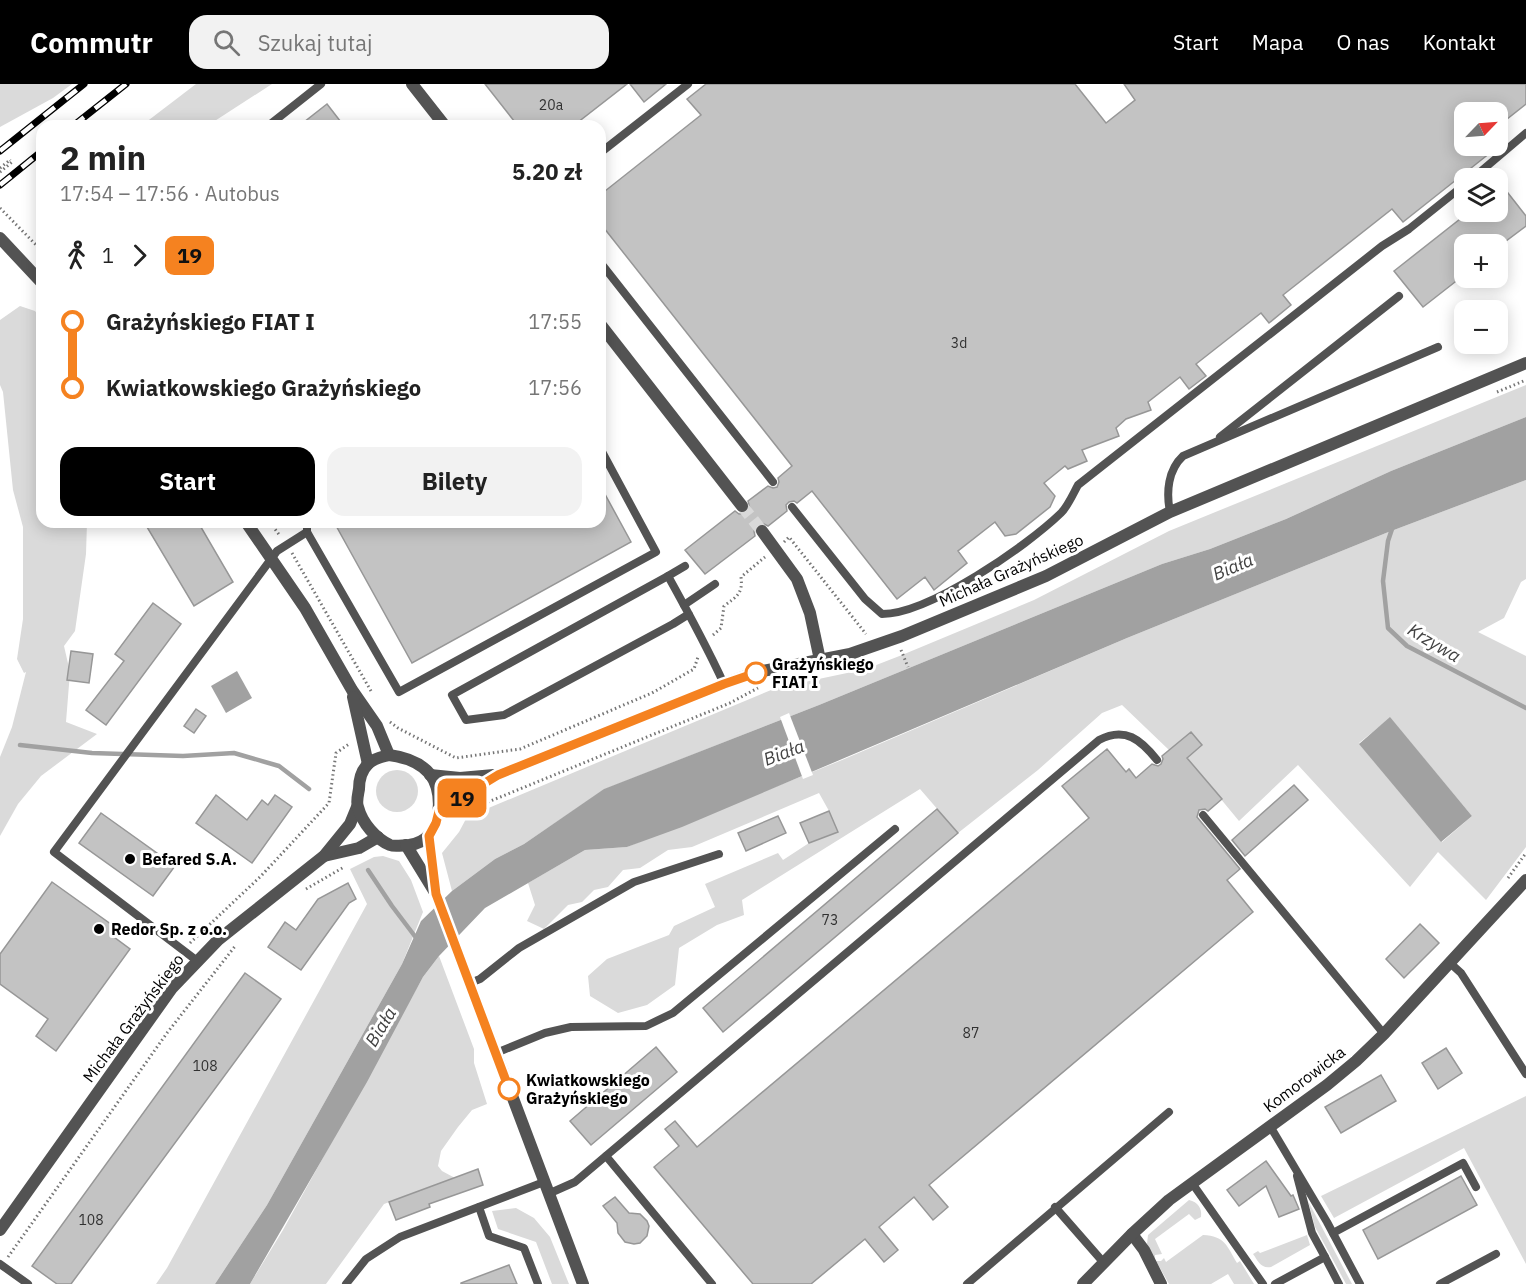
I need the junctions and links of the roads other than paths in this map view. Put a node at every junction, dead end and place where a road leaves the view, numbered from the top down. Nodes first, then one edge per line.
1 (321, 84) edge
2 (412, 84) edge
3 (688, 84) edge
4 (276, 120) edge
5 (440, 120) edge
6 (1526, 133) edge
7 (606, 148) edge
8 (1485, 168) edge
9 (1454, 194) edge
10 (0, 238) edge
11 (606, 270) edge
12 (36, 277) edge
13 (1399, 296) dead end
14 (606, 332) edge
15 (1438, 347) dead end
16 (1526, 363) edge
17 (1212, 444) junction
18 (606, 459) edge
19 (773, 482) dead end
20 (742, 506) tunnel mouth
21 (792, 507) dead end
22 (1170, 512) junction
23 (250, 528) edge
24 (306, 528) edge
25 (308, 528) edge
26 (762, 531) tunnel mouth
27 (685, 566) dead end
28 (668, 576) junction
29 (715, 584) dead end
30 (687, 610) junction
31 (820, 660) junction
32 (724, 684) junction
33 (352, 690) junction
34 (389, 755) junction
35 (1157, 760) dead end
36 (368, 764) junction
37 (430, 775) junction
38 (498, 775) junction
39 (357, 807) junction
40 (439, 811) junction
41 (1203, 815) dead end
42 (895, 829) dead end
43 (429, 836) junction
44 (378, 837) junction
45 (406, 845) junction
46 (719, 854) dead end
47 (324, 856) junction
48 (1526, 880) edge
49 (436, 894) junction
50 (196, 960) junction
51 (1450, 963) junction
52 (470, 983) junction
53 (1384, 1034) junction
54 (496, 1053) junction
55 (1526, 1074) edge
56 (1169, 1112) dead end
57 (1270, 1126) junction
58 (606, 1156) junction
59 (1293, 1164) junction
60 (1192, 1183) junction
61 (1476, 1187) dead end
62 (546, 1188) junction
63 (479, 1207) junction
64 (1055, 1207) junction
65 (0, 1230) edge
66 (1333, 1233) junction
67 (1132, 1234) junction
68 (1496, 1254) dead end
69 (1325, 1257) junction
70 (1104, 1263) junction
71 (1, 1264) edge
72 (28, 1284) edge
73 (346, 1284) edge
74 (538, 1284) edge
75 (583, 1284) edge
76 (712, 1284) edge
77 (967, 1284) edge
78 (1083, 1284) edge
79 (1161, 1284) edge
80 (1263, 1284) edge
81 (1275, 1284) edge
82 (1339, 1284) edge
83 (1360, 1284) edge
84 (1440, 1284) edge

1 - 4 lane
2 - 5 street
3 - 7 lane
6 - 8 lane
9 - 21 lane
10 - 12 street
11 - 19 lane
13 - 17 lane
14 - 20 street
15 - 17 lane
16 - 22 street, Michała Grażyńskiego
17 - 22 lane
18 - 25 lane
22 - 31 street, Michała Grażyńskiego
23 - 33 street
24 - 50 lane
26 - 31 street
27 - 28 lane
28 - 30 lane
28 - 30 lane
29 - 30 lane
30 - 32 lane
31 - 32 street, Michała Grażyńskiego
32 - 38 street, Michała Grażyńskiego
33 - 34 street
33 - 36 street
34 - 36 street
34 - 37 street
35 - 58 lane
36 - 39 street
37 - 38 street, Michała Grażyńskiego
37 - 40 street
38 - 40 street, Michała Grażyńskiego
39 - 44 street
39 - 47 street, Michała Grażyńskiego
40 - 43 street
41 - 53 lane
42 - 54 lane
43 - 45 street
43 - 49 street
44 - 45 street
44 - 47 street, Michała Grażyńskiego
45 - 49 street
46 - 52 lane
47 - 50 street, Michała Grażyńskiego
48 - 51 street, Komorowicka
49 - 52 street
50 - 65 street, Michała Grażyńskiego
51 - 53 street, Komorowicka
51 - 55 lane
52 - 54 street
53 - 57 street, Komorowicka
54 - 62 street
56 - 64 lane
57 - 59 lane
57 - 60 street, Komorowicka
58 - 62 lane
58 - 76 lane
59 - 66 lane
59 - 69 lane
60 - 67 street, Komorowicka
60 - 80 lane
61 - 66 lane
62 - 63 lane
62 - 75 street
63 - 73 lane
63 - 74 lane
64 - 70 lane
64 - 77 lane
66 - 83 lane
67 - 70 street, Komorowicka
67 - 79 street
68 - 84 lane
69 - 81 lane
69 - 82 lane
70 - 78 street, Komorowicka
71 - 72 lane

